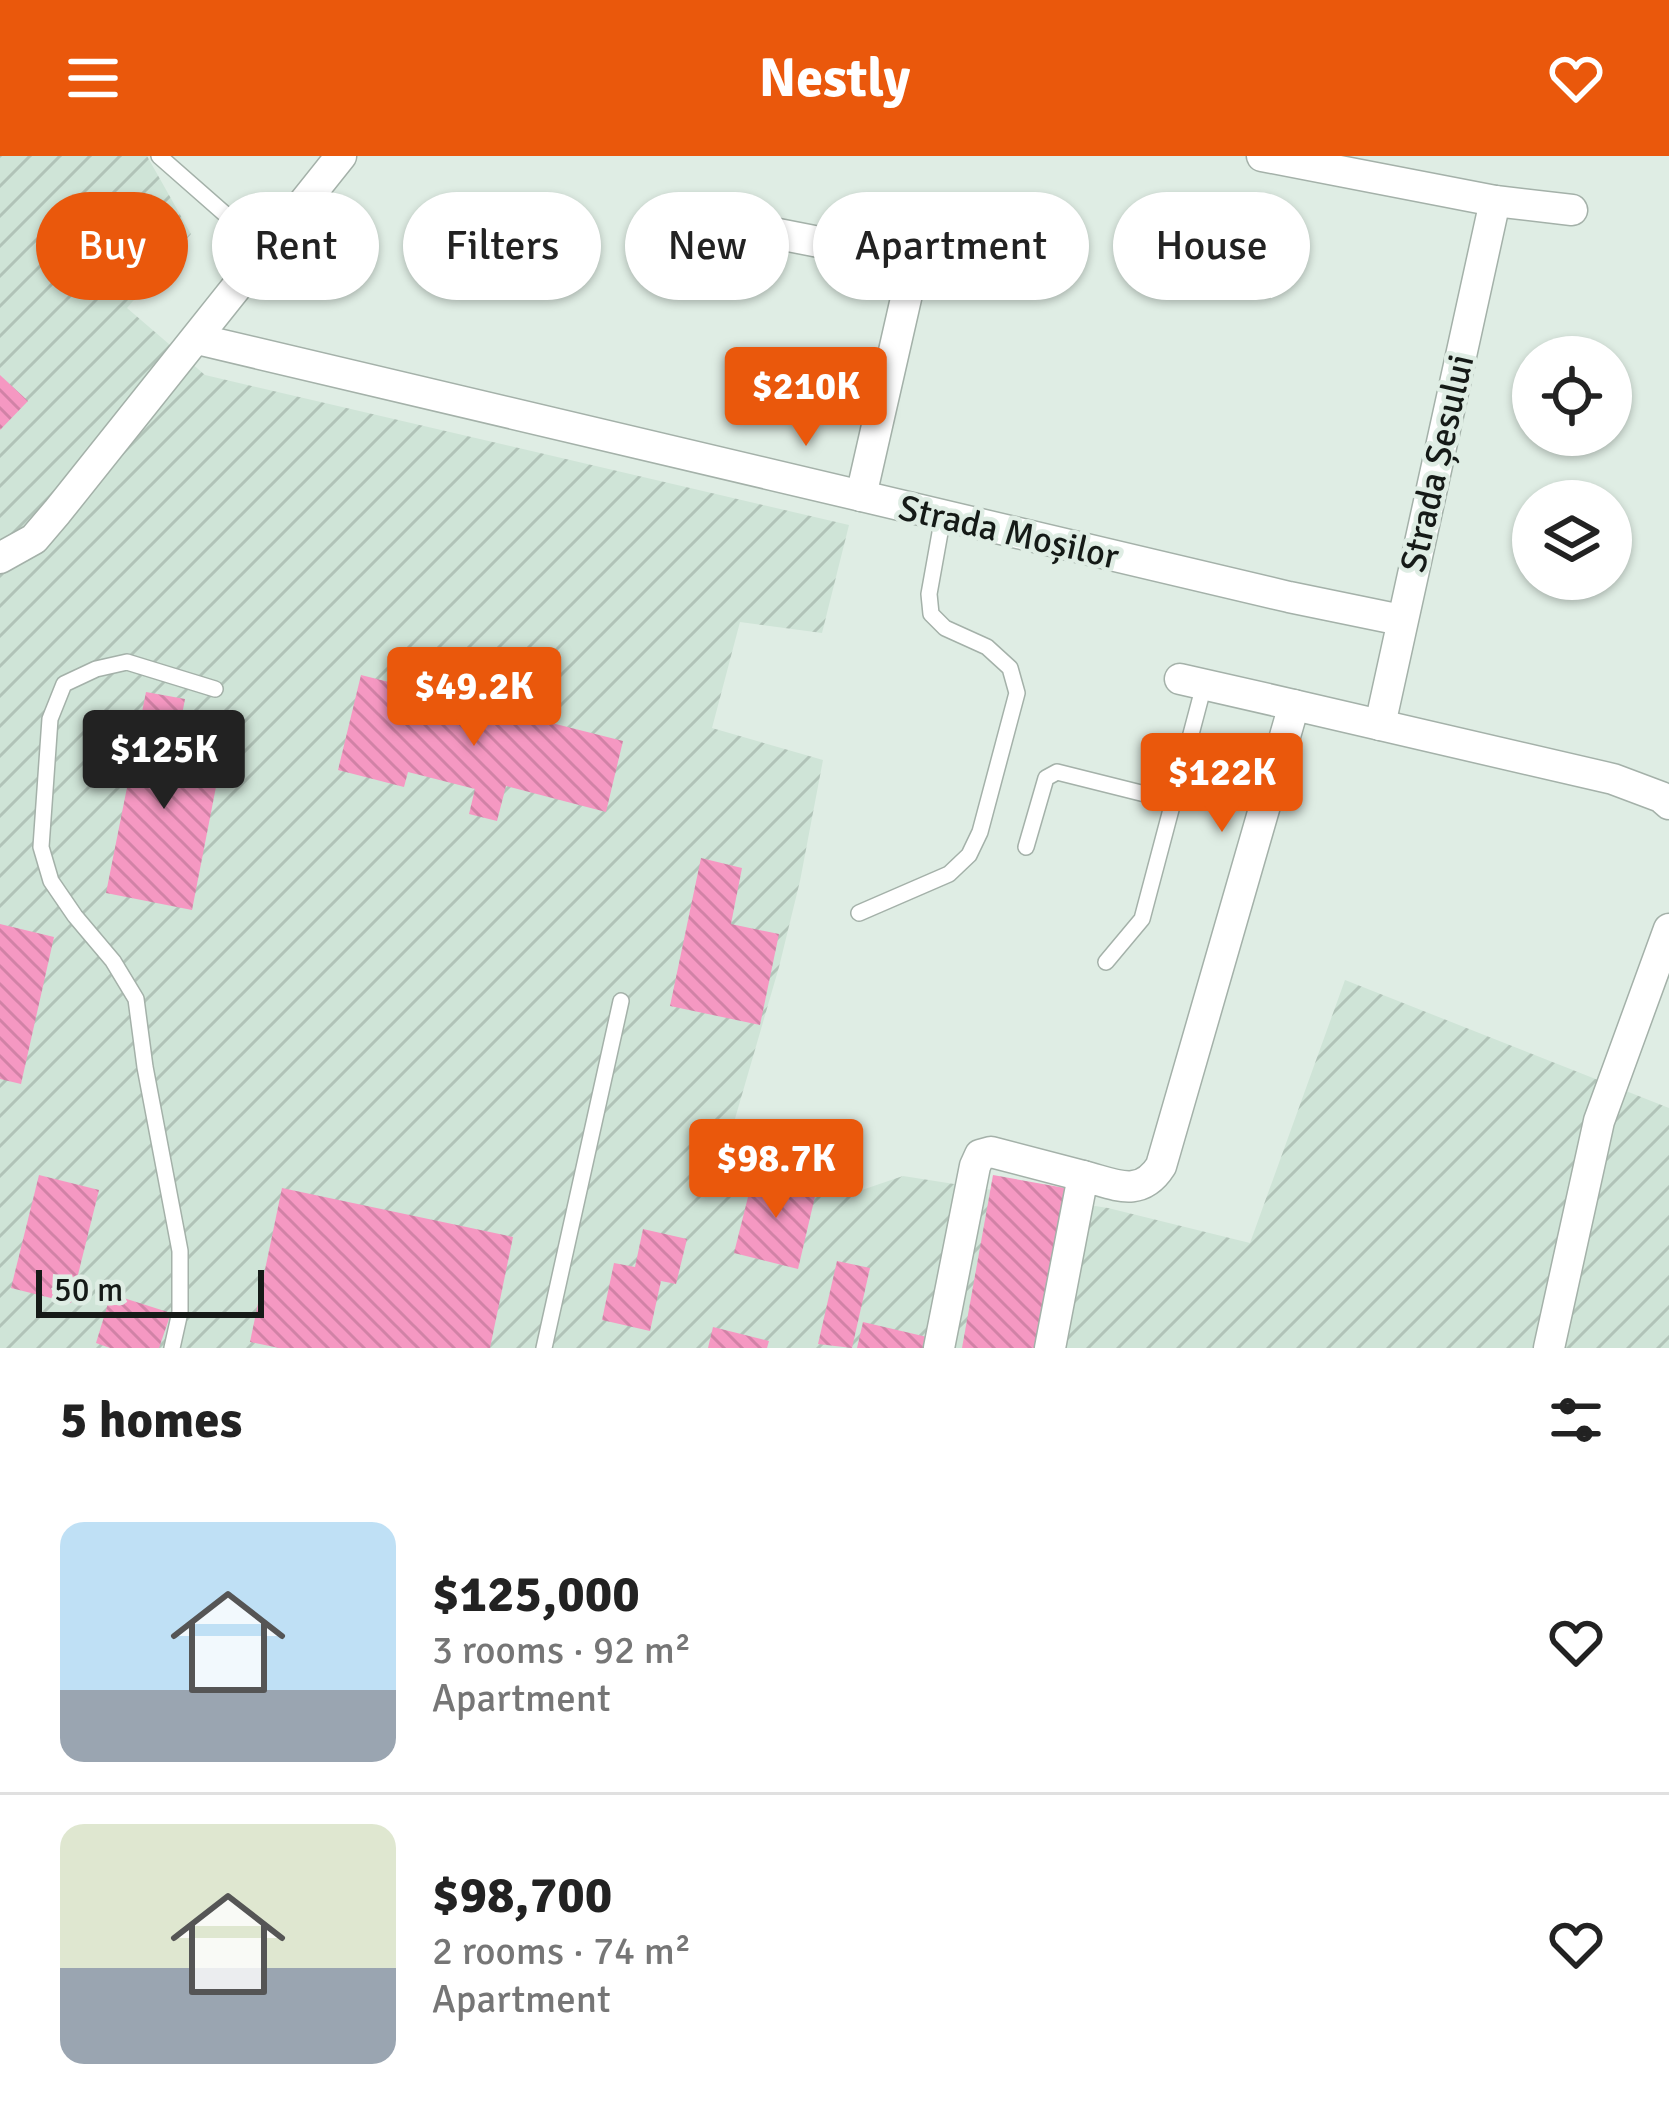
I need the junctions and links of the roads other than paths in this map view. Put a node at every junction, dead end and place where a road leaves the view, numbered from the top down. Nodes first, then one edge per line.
1 (159, 156) edge
2 (340, 156) edge
3 (1262, 156) edge
4 (312, 192) edge
5 (1495, 201) junction
6 (212, 203) edge
7 (1572, 210) dead end
8 (789, 236) edge
9 (227, 300) edge
10 (197, 339) junction
11 (861, 496) junction
12 (943, 515) junction
13 (0, 557) edge
14 (1401, 620) junction
15 (1192, 682) joint
16 (215, 689) dead end
17 (1294, 705) junction
18 (1380, 725) junction
19 (1173, 801) junction
20 (1669, 804) edge
21 (1026, 847) dead end
22 (859, 913) dead end
23 (1669, 929) edge
24 (1106, 962) dead end
25 (621, 1000) dead end
26 (1083, 1177) junction
27 (172, 1348) edge
28 (544, 1348) edge
29 (939, 1348) edge
30 (1050, 1348) edge
31 (1549, 1348) edge

1 - 6 lane
2 - 4 street
3 - 5 street
5 - 7 street
5 - 14 street, Strada Șesului
8 - 11 street
9 - 10 street
10 - 11 street, Strada Moșilor
10 - 13 street
11 - 12 street, Strada Moșilor
12 - 14 street, Strada Moșilor
12 - 22 lane
14 - 18 street, Strada Șesului
15 - 17 street
15 - 19 lane
16 - 27 lane
17 - 18 street
17 - 26 street
18 - 20 street
19 - 21 lane
19 - 24 lane
23 - 31 street
25 - 28 lane
26 - 29 street
26 - 30 street

